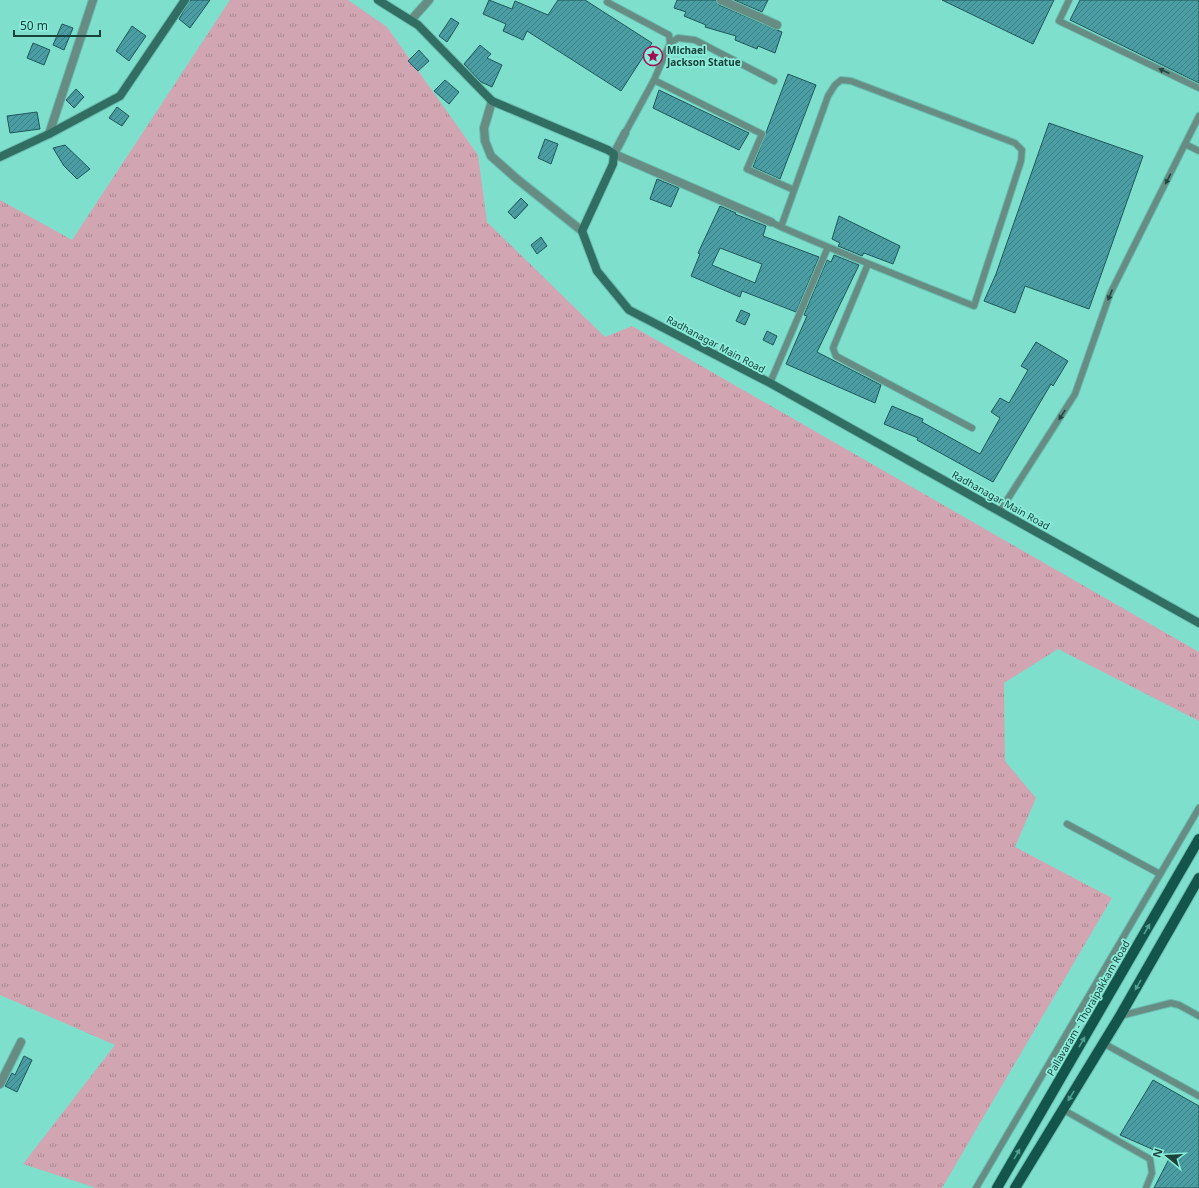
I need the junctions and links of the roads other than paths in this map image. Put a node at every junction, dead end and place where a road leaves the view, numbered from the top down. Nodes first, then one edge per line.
1 (93, 0) edge
2 (185, 0) edge
3 (378, 0) edge
4 (429, 0) edge
5 (608, 0) edge
6 (721, 0) edge
7 (1069, 0) edge
8 (412, 19) junction
9 (777, 25) dead end
10 (670, 43) junction
11 (654, 80) junction
12 (774, 81) dead end
13 (1199, 88) edge
14 (492, 102) junction
15 (1199, 116) edge
16 (625, 133) joint
17 (49, 134) junction
18 (1185, 144) junction
19 (1199, 151) edge
20 (614, 154) junction
21 (0, 157) edge
22 (794, 190) junction
23 (771, 222) joint
24 (781, 227) junction
25 (582, 231) junction
26 (828, 247) junction
27 (868, 264) junction
28 (770, 384) junction
29 (972, 428) dead end
30 (1000, 511) junction
31 (1199, 623) edge
32 (1199, 808) edge
33 (1067, 824) dead end
34 (1199, 839) edge
35 (1160, 874) junction
36 (1199, 878) edge
37 (1120, 1016) junction
38 (1199, 1016) edge
39 (21, 1042) dead end
40 (1103, 1043) junction
41 (0, 1084) edge
42 (1199, 1096) edge
43 (1062, 1109) junction
44 (976, 1188) edge
45 (997, 1188) edge
46 (1015, 1188) edge
47 (1146, 1188) edge

1 - 17 street
2 - 17 street
3 - 8 street
4 - 8 street
5 - 10 lane
6 - 9 street
13 -> 7 lane
8 - 14 street
10 - 11 lane
10 - 12 lane
11 - 16 lane
11 - 22 lane
14 - 20 street
14 - 25 street
15 - 18 lane
16 - 20 street
17 - 21 street
18 - 19 lane
18 -> 30 lane
20 - 23 street
20 - 25 street
22 - 24 lane
22 - 27 lane
23 - 24 lane
24 - 26 lane
25 - 28 street, Radhanagar Main Road
26 - 27 lane
26 - 28 lane
27 - 29 lane
28 - 30 street, Radhanagar Main Road
30 - 31 street, Radhanagar Main Road
32 - 35 lane
33 - 35 lane
45 -> 34 main road, Pallavaram - Thoraipakkam Road
35 - 44 lane
36 -> 37 main road
37 - 38 lane
37 - 40 main road
39 - 41 street
40 - 42 lane
40 -> 43 main road
43 - 46 main road
43 - 47 lane

